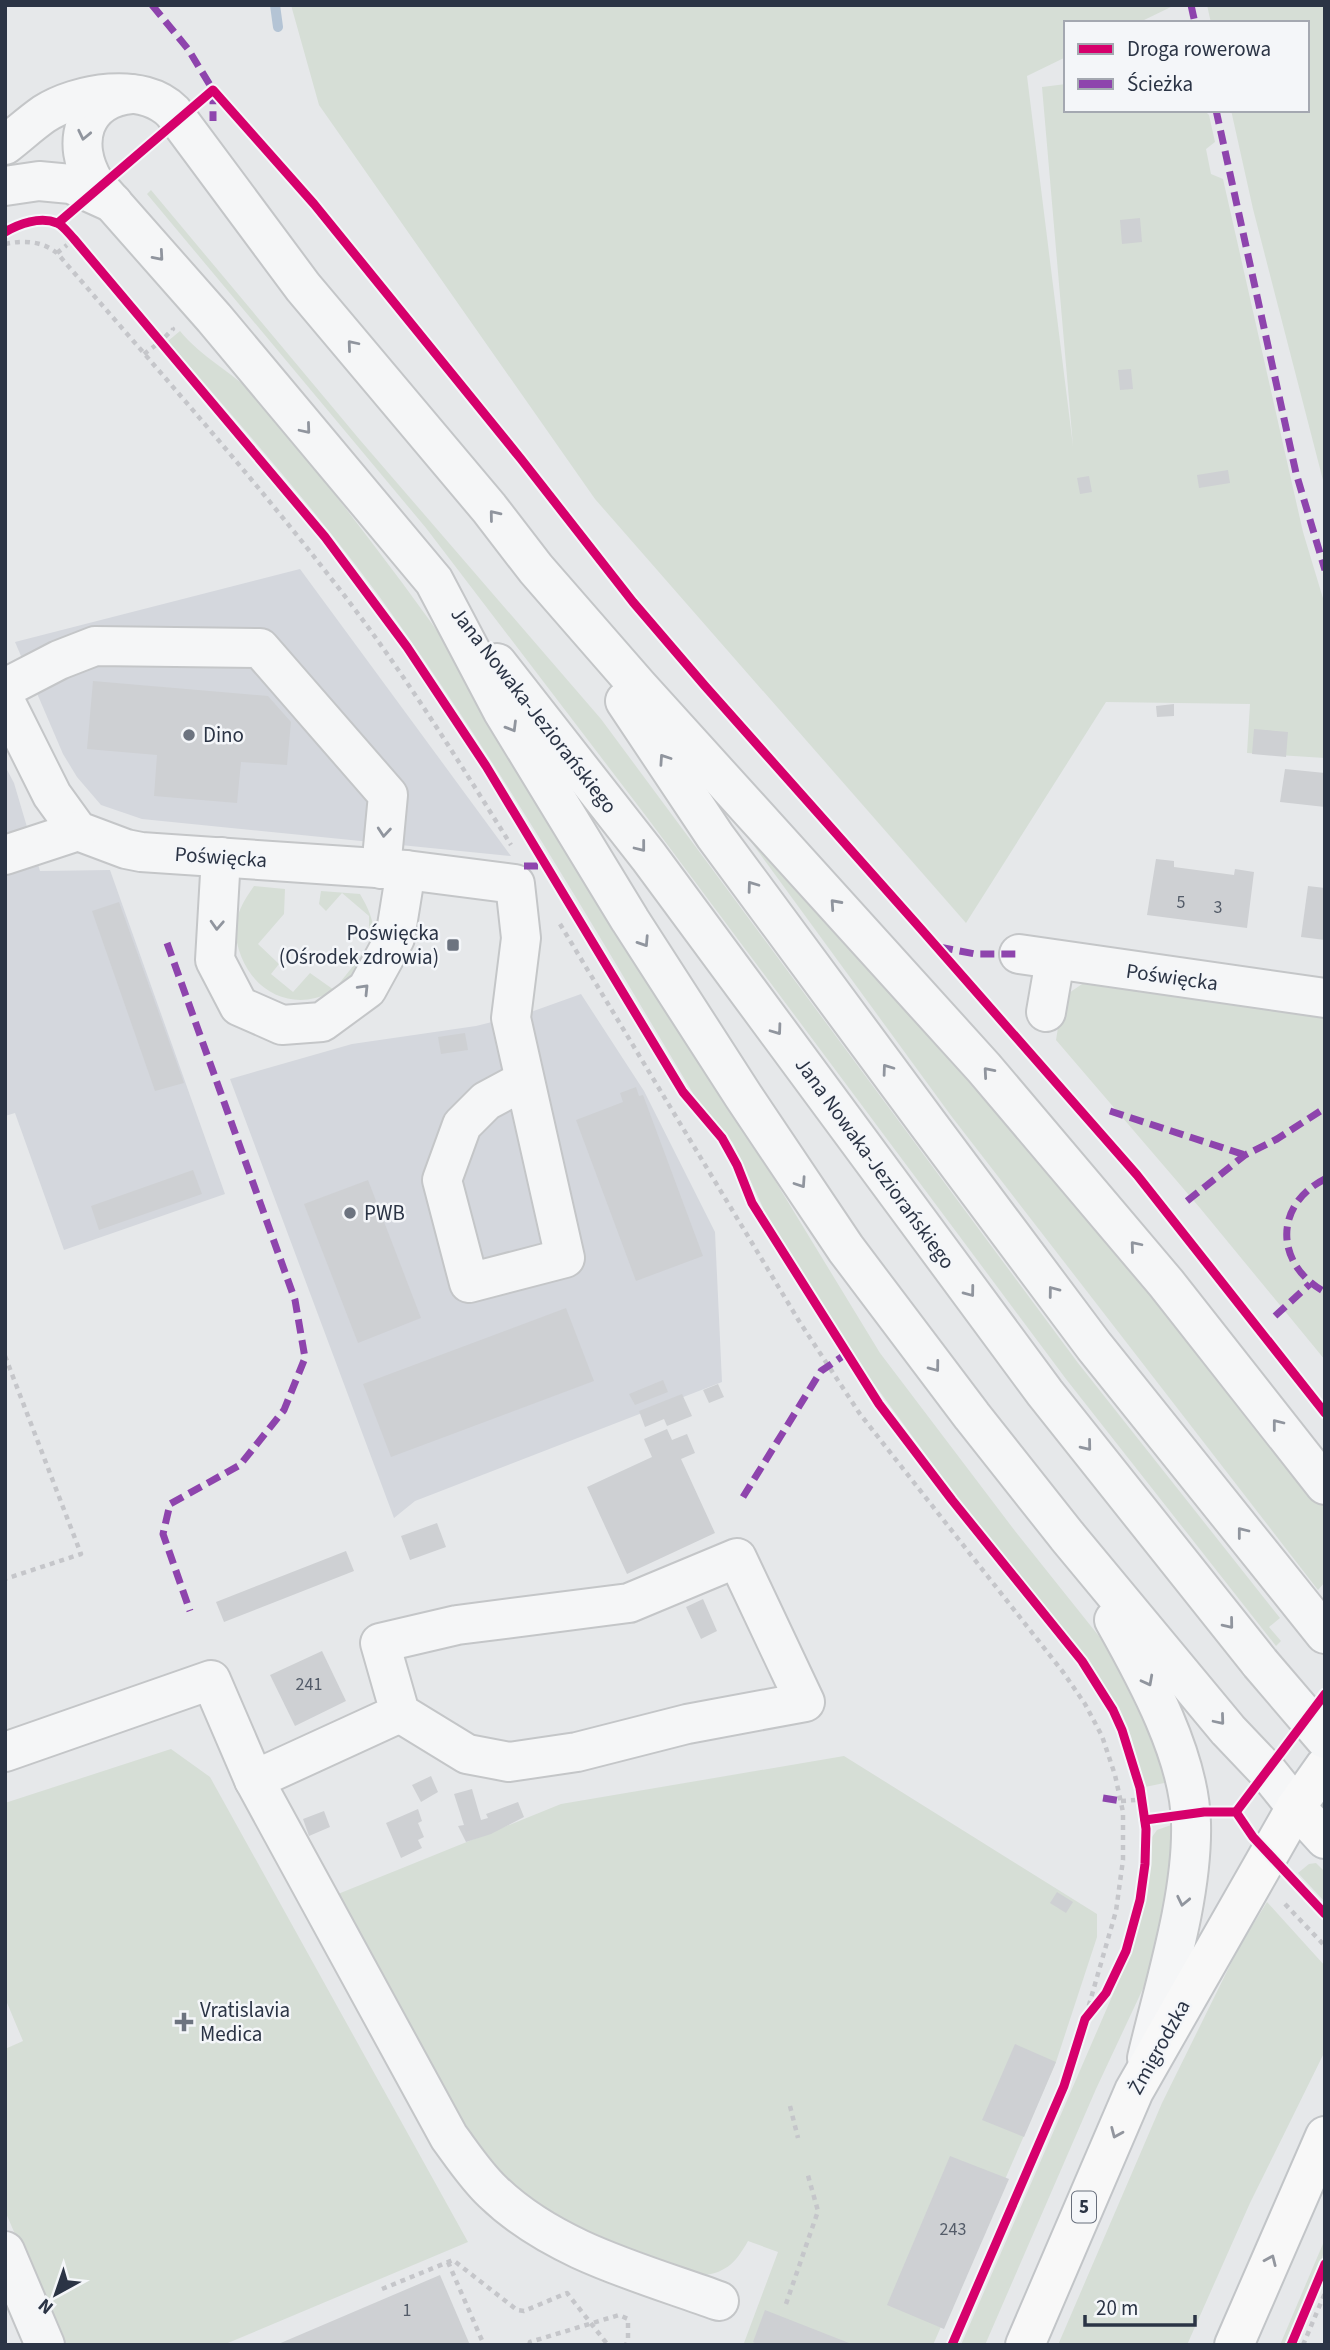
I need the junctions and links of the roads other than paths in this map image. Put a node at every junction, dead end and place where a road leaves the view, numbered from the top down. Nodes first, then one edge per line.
1 (131, 94) junction
2 (5, 145) edge
3 (5, 186) edge
4 (114, 204) junction
5 (536, 569) junction
6 (433, 581) junction
7 (5, 688) edge
8 (5, 701) edge
9 (78, 831) junction
10 (5, 855) edge
11 (220, 857) junction
12 (394, 869) junction
13 (1325, 998) edge
14 (1046, 1012) dead end
15 (525, 1080) junction
16 (1323, 1481) edge
17 (1067, 1536) junction
18 (1325, 1634) edge
19 (400, 1713) junction
20 (1325, 1739) edge
21 (5, 1752) edge
22 (1325, 1766) edge
23 (254, 1780) junction
24 (1296, 1807) junction
25 (1325, 1839) edge
26 (1144, 2071) junction
27 (1325, 2136) edge
28 (1315, 2173) edge
29 (5, 2251) edge
30 (719, 2301) dead end
31 (45, 2345) edge
32 (1025, 2345) edge
33 (1234, 2345) edge

1 - 2 street
1 -> 4 street
5 -> 1 street
3 - 4 street
4 -> 6 street
16 -> 5 street
18 -> 5 street
6 -> 17 street
6 -> 20 street, Jana Nowaka-Jeziorańskiego, bridge
7 -> 12 street
8 - 9 street
9 - 10 street
9 - 11 street, Poświęcka
11 - 12 street, Poświęcka
11 -> 12 street
12 - 15 street, Poświęcka
13 - 14 street, Poświęcka
15 - 15 street
17 -> 24 street
17 -> 26 street
19 - 19 street
19 - 23 street
21 - 23 street
22 - 24 main road, Żmigrodzka / 5
23 - 30 street
24 - 25 main road
24 - 26 main road, Żmigrodzka / 5
26 -> 32 main road, Żmigrodzka / 5
27 - 28 main road
33 -> 28 main road
29 - 31 street

